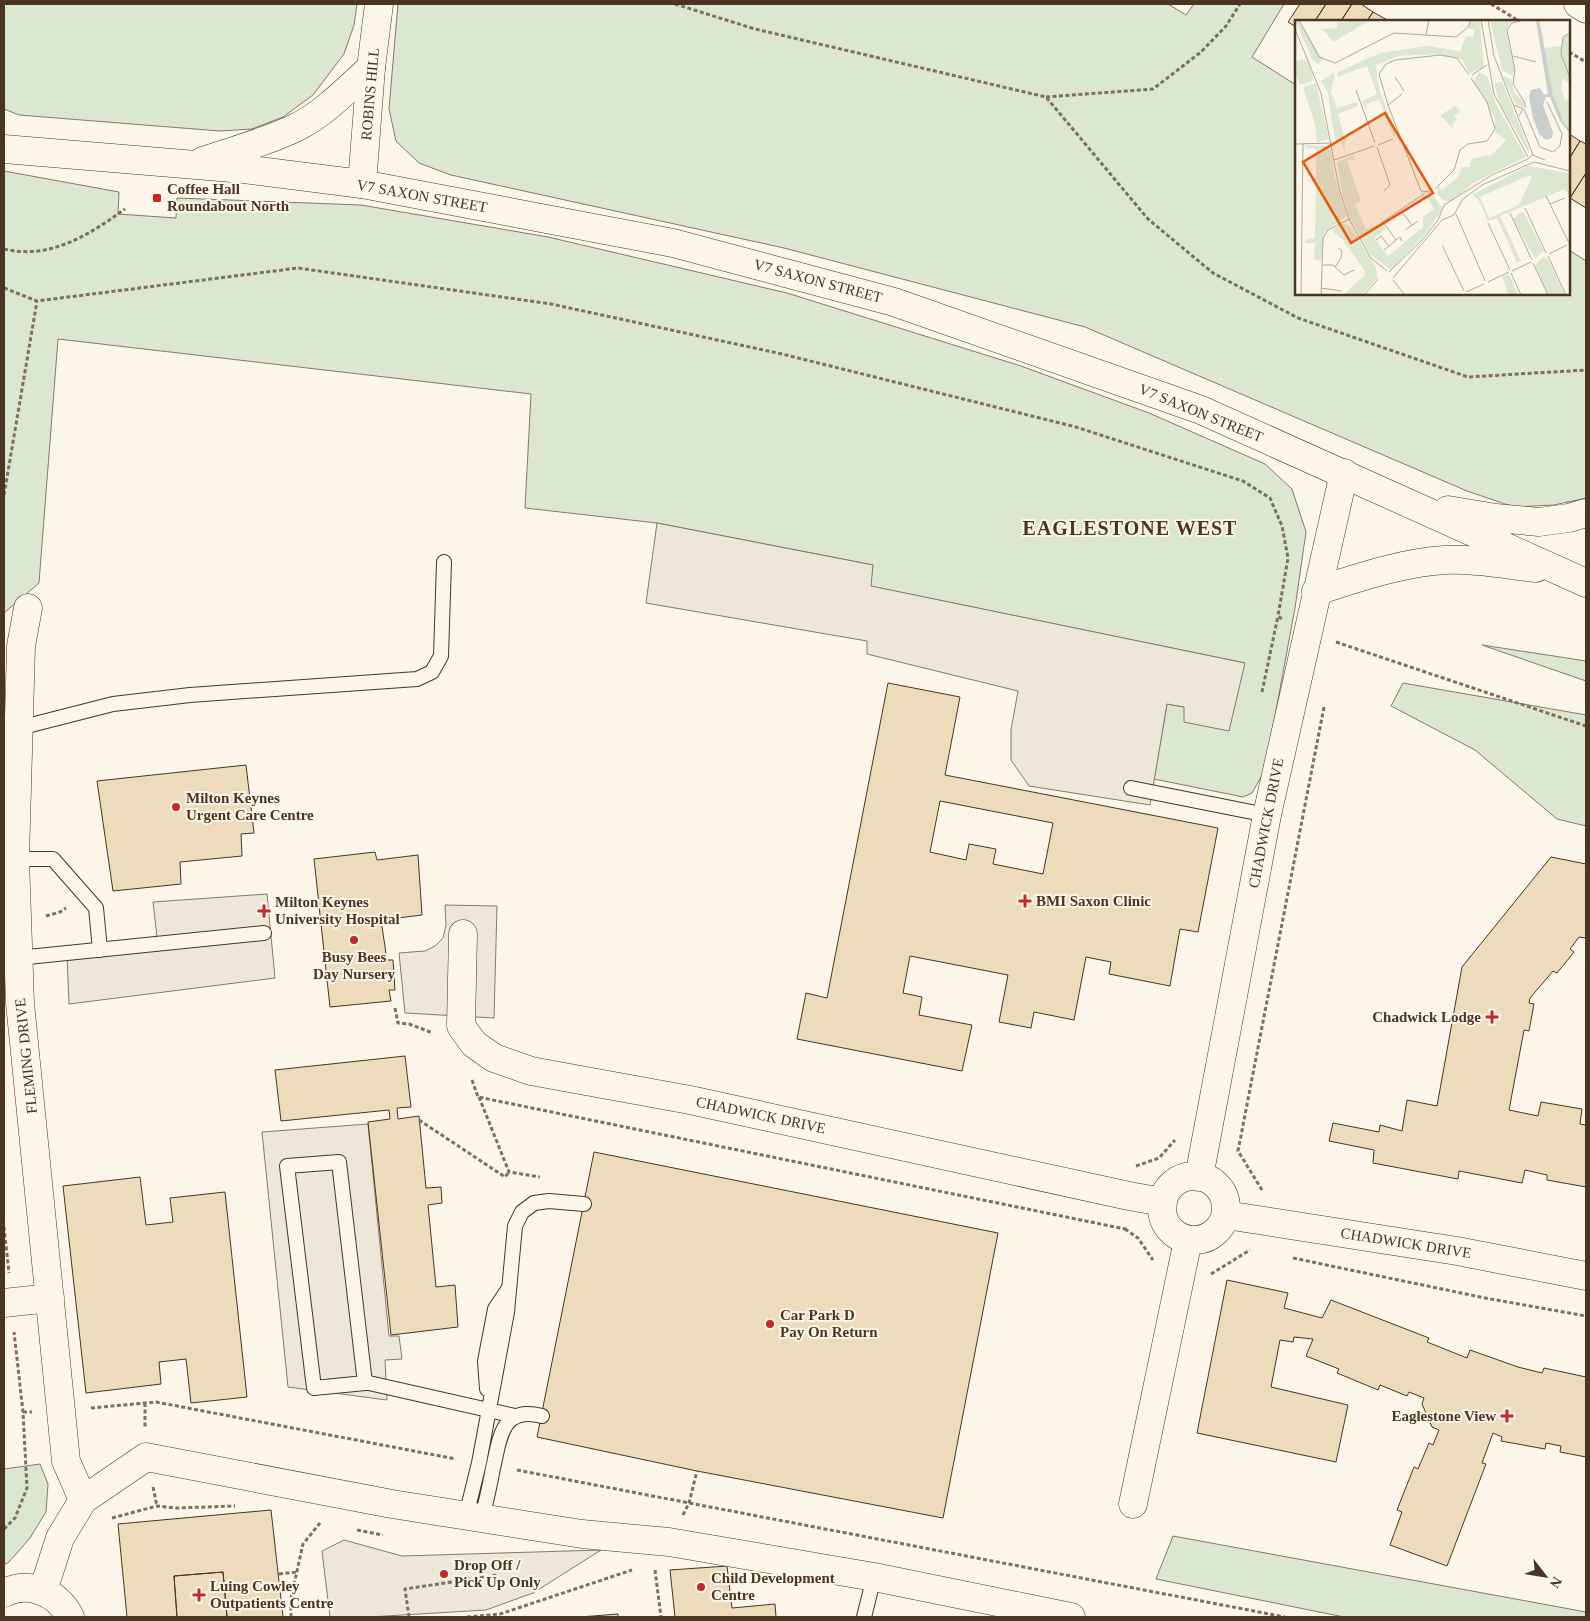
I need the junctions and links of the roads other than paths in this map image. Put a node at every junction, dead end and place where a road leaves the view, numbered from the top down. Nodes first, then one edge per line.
1 (379, 4) edge
2 (1578, 4) edge
3 (1586, 9) edge
4 (371, 68) junction
5 (4, 149) edge
6 (192, 164) junction
7 (362, 184) junction
8 (1344, 472) junction
9 (1412, 504) junction
10 (1586, 513) edge
11 (444, 562) dead end
12 (1562, 572) junction
13 (1586, 583) edge
14 (1316, 591) junction
15 (28, 608) dead end
16 (12, 645) edge
17 (19, 728) junction
18 (1131, 788) dead end
19 (1267, 815) junction
20 (15, 859) junction
21 (264, 933) dead end
22 (463, 934) dead end
23 (100, 950) junction
24 (18, 958) junction
25 (12, 1004) edge
26 (1199, 1177) junction
27 (1164, 1202) junction
28 (584, 1204) dead end
29 (1226, 1215) junction
30 (1188, 1240) junction
31 (1586, 1276) edge
32 (50, 1298) junction
33 (8, 1302) edge
34 (365, 1383) junction
35 (488, 1410) junction
36 (514, 1416) junction
37 (542, 1416) dead end
38 (83, 1500) junction
39 (1133, 1504) dead end
40 (474, 1517) junction
41 (874, 1577) junction
42 (43, 1591) junction
43 (4, 1593) edge
44 (70, 1617) edge
45 (864, 1617) edge
46 (1071, 1617) edge

1 - 4 street, ROBINS HILL
2 - 3 street
4 - 6 street
4 - 7 street, ROBINS HILL
5 - 6 street, V7 SAXON STREET
6 - 7 street, V7 SAXON STREET
7 - 8 street, V7 SAXON STREET
8 - 9 street, V7 SAXON STREET
8 - 14 street, CHADWICK DRIVE
9 - 10 street
9 - 12 street, V7 SAXON STREET
11 - 17 lane
12 - 13 street, V7 SAXON STREET
12 - 14 street
14 - 19 street, CHADWICK DRIVE
15 - 16 street, FLEMING DRIVE
16 - 17 street, FLEMING DRIVE
17 - 20 street, FLEMING DRIVE
18 - 19 lane
19 - 26 street, CHADWICK DRIVE
20 - 23 lane
20 - 24 street, FLEMING DRIVE
21 - 23 lane
22 - 27 street, CHADWICK DRIVE
23 - 24 lane
24 - 25 street, FLEMING DRIVE
25 - 32 street, FLEMING DRIVE
26 - 27 street
26 - 29 street
27 - 30 street
28 - 35 lane
29 - 30 street
29 - 31 street, CHADWICK DRIVE
30 - 39 street
32 - 33 street
32 - 38 street, FLEMING DRIVE
34 - 34 lane
34 - 35 lane
35 - 36 lane
35 - 40 lane
36 - 37 lane
36 - 40 lane
38 - 40 street
38 - 42 street
40 - 41 street
41 - 45 lane
41 - 46 street
42 - 43 street
42 - 44 street

